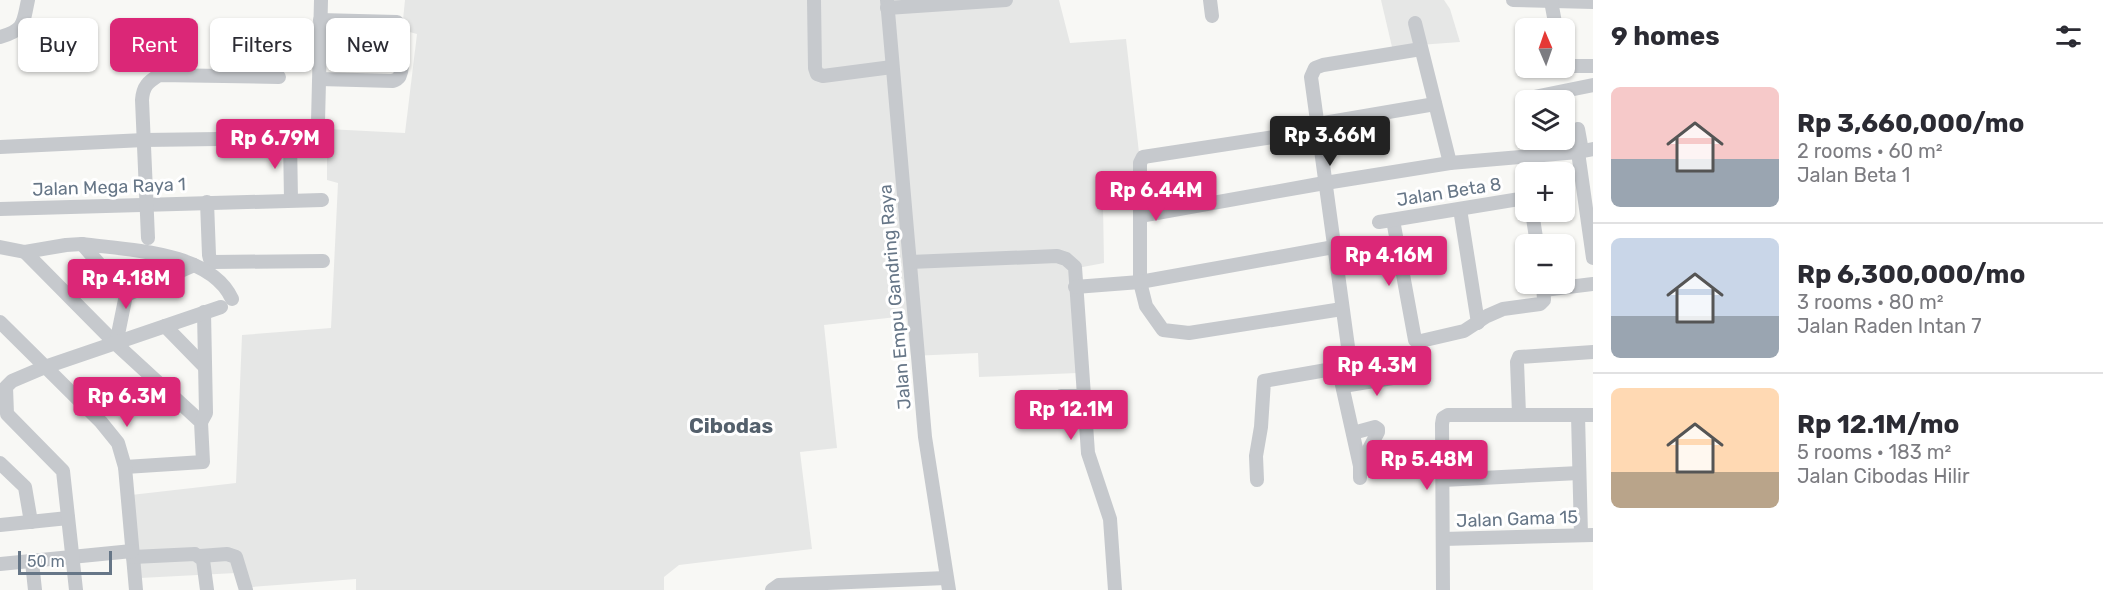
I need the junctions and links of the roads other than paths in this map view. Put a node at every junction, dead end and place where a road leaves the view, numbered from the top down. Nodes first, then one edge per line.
1 (28, 0) edge
2 (321, 0) edge
3 (814, 0) edge
4 (1006, 0) edge
5 (1210, 0) edge
6 (1513, 0) edge
7 (1551, 1) edge
8 (1593, 2) edge
9 (887, 4) edge
10 (1212, 16) dead end
11 (1554, 18) edge
12 (321, 20) junction
13 (1415, 23) dead end
14 (0, 37) edge
15 (1421, 49) junction
16 (1593, 66) edge
17 (892, 67) junction
18 (1575, 67) edge
19 (159, 72) edge
20 (159, 75) junction
21 (279, 77) dead end
22 (1566, 78) edge
23 (320, 79) junction
24 (1593, 85) edge
25 (1569, 90) joint
26 (1435, 104) junction
27 (1318, 127) junction
28 (1578, 129) dead end
29 (144, 140) junction
30 (290, 140) junction
31 (0, 147) edge
32 (1584, 151) edge
33 (1531, 156) junction
34 (1530, 162) edge
35 (1450, 163) junction
36 (1326, 183) junction
37 (291, 200) junction
38 (322, 200) dead end
39 (1515, 200) edge
40 (207, 202) junction
41 (147, 204) junction
42 (0, 209) edge
43 (1460, 209) junction
44 (1589, 211) edge
45 (1140, 216) junction
46 (148, 238) dead end
47 (82, 244) junction
48 (0, 247) edge
49 (1334, 247) junction
50 (25, 252) junction
51 (1593, 258) edge
52 (323, 261) dead end
53 (910, 262) junction
54 (194, 265) junction
55 (1140, 282) junction
56 (1593, 284) edge
57 (1575, 286) edge
58 (1075, 287) junction
59 (1546, 294) edge
60 (126, 295) junction
61 (1342, 309) junction
62 (204, 312) junction
63 (0, 322) edge
64 (1478, 323) junction
65 (165, 326) junction
66 (116, 344) junction
67 (1593, 352) edge
68 (204, 366) junction
69 (45, 368) junction
70 (1338, 368) junction
71 (1406, 376) dead end
72 (1343, 386) junction
73 (1061, 396) dead end
74 (1084, 396) junction
75 (1519, 414) junction
76 (1578, 415) junction
77 (1593, 415) edge
78 (201, 422) junction
79 (1353, 433) junction
80 (0, 463) edge
81 (125, 467) junction
82 (1579, 473) junction
83 (1257, 480) dead end
84 (1443, 480) junction
85 (68, 518) junction
86 (31, 522) junction
87 (0, 525) edge
88 (1587, 535) edge
89 (1443, 539) junction
90 (132, 554) junction
91 (200, 556) junction
92 (73, 558) junction
93 (32, 562) junction
94 (0, 564) edge
95 (948, 584) edge
96 (35, 590) edge
97 (76, 590) edge
98 (136, 590) edge
99 (207, 590) edge
100 (246, 590) edge
101 (772, 590) edge
102 (1115, 590) edge
103 (1443, 590) edge

1 - 14 street
2 - 12 street
3 - 17 street
4 - 9 street
5 - 10 street
6 - 7 street
7 - 8 street
7 - 11 street
9 - 17 street, Jalan Empu Gandring Raya
12 - 23 street
12 - 23 street
13 - 15 street
15 - 26 street
15 - 27 street
16 - 18 street
17 - 53 street, Jalan Empu Gandring Raya
19 - 20 street
20 - 21 street
20 - 29 street
22 - 25 street
23 - 30 street
24 - 25 street
26 - 27 street
26 - 35 street
27 - 36 street
27 - 45 street
28 - 32 street
29 - 30 street
29 - 31 street
29 - 41 street
30 - 37 street
32 - 33 street
32 - 44 street
33 - 34 street
33 - 35 street
35 - 36 street
36 - 45 street
36 - 49 street
37 - 38 street, Jalan Mega Raya 1
37 - 40 street, Jalan Mega Raya 1
39 - 43 street, Jalan Beta 8
40 - 41 street, Jalan Mega Raya 1
40 - 52 street
41 - 42 street, Jalan Mega Raya 1
41 - 46 street
43 - 64 street
43 - 64 street, Jalan Beta 8
44 - 51 street
45 - 55 street
47 - 50 street
47 - 54 street
47 - 60 street
48 - 50 street
49 - 55 street
49 - 61 street
50 - 66 street
53 - 58 street
53 - 95 street, Jalan Empu Gandring Raya
54 - 60 street
54 - 62 street
55 - 58 street
55 - 61 street
56 - 57 street
58 - 74 street
59 - 64 street
60 - 66 street
61 - 70 street
62 - 65 street
62 - 68 street
63 - 69 street
65 - 66 street
65 - 68 street
66 - 69 street
66 - 78 street
67 - 75 street
68 - 78 street
69 - 81 street
69 - 85 street
70 - 72 street
70 - 83 street
71 - 72 street
72 - 79 street
73 - 74 street
74 - 102 street
75 - 76 street
75 - 84 street
76 - 77 street
76 - 82 street
78 - 81 street
79 - 79 street
80 - 86 street
81 - 90 street
82 - 84 street
82 - 88 street
84 - 89 street
85 - 86 street
85 - 92 street
86 - 87 street
88 - 89 street, Jalan Gama 15
89 - 103 street
90 - 91 street
90 - 92 street
90 - 98 street
91 - 99 street
91 - 100 street
92 - 93 street
92 - 97 street
93 - 94 street
93 - 96 street
95 - 101 street

